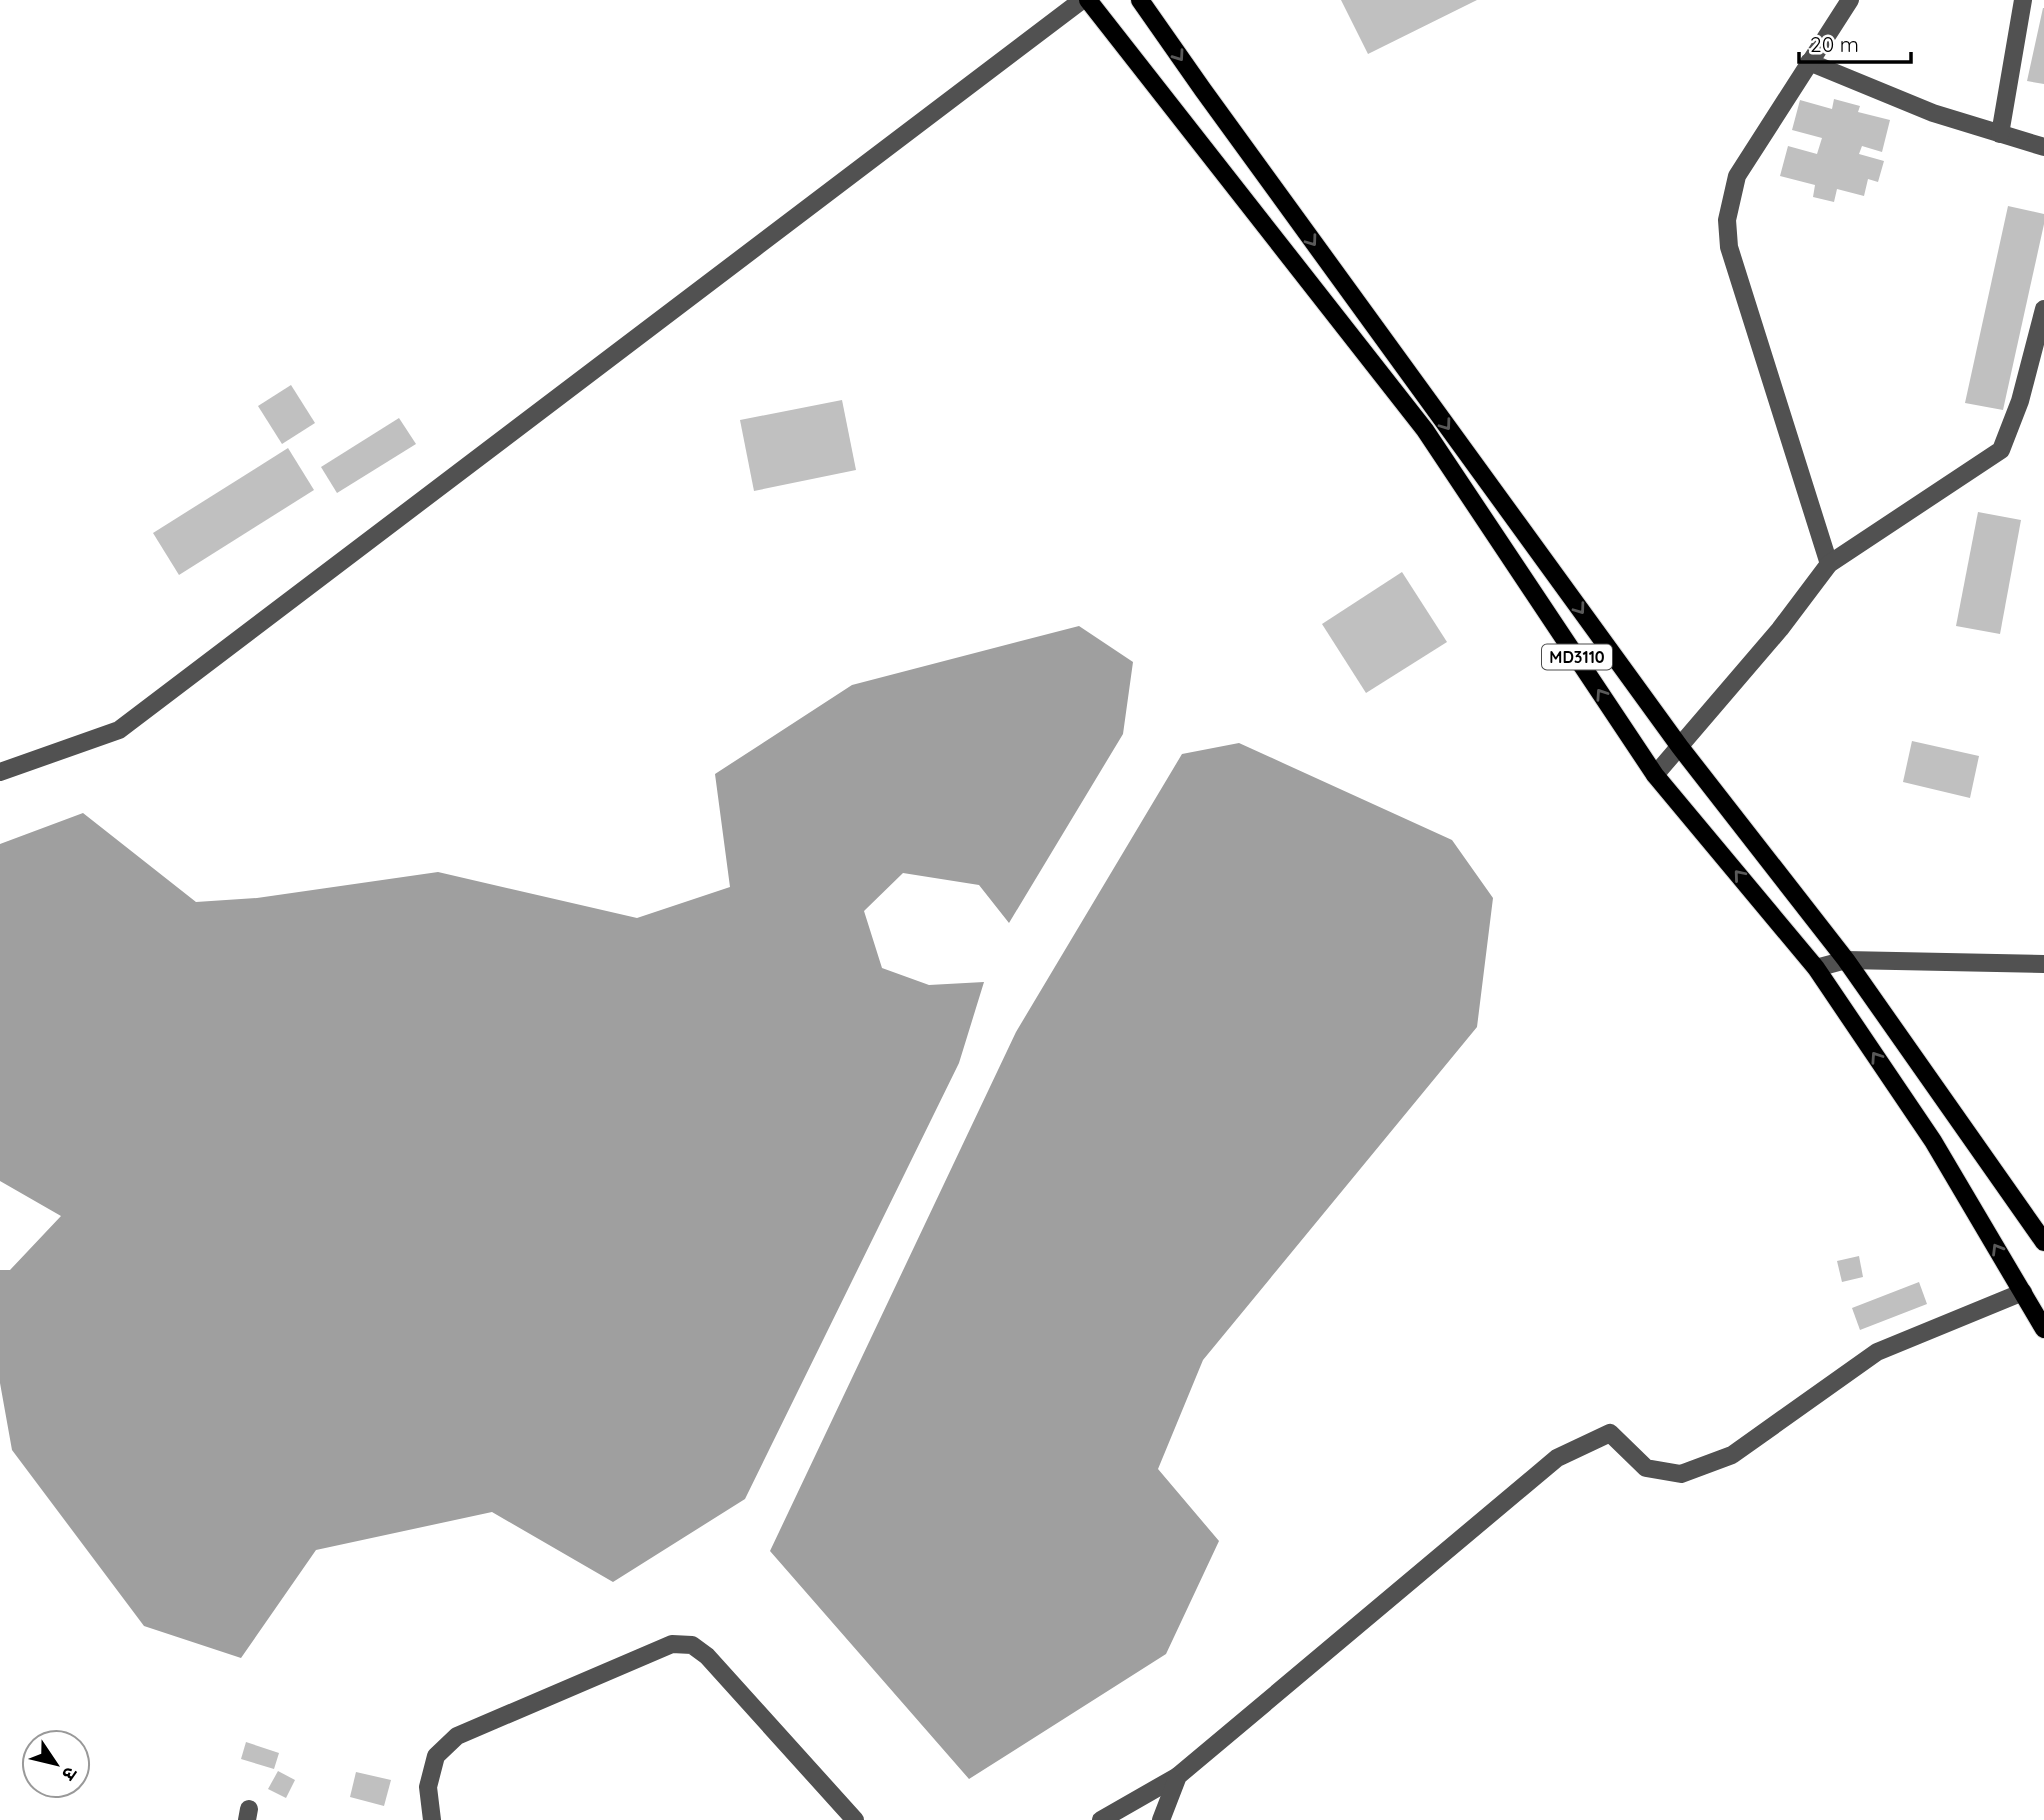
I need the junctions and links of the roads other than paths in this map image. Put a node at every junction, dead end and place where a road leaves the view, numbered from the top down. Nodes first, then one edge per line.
1 (1082, 0) edge
2 (1088, 0) edge
3 (1140, 0) edge
4 (1850, 0) edge
5 (2023, 0) edge
6 (1809, 62) junction
7 (2000, 134) junction
8 (2044, 147) edge
9 (2044, 309) edge
10 (1829, 564) junction
11 (1680, 747) junction
12 (0, 772) edge
13 (1655, 775) junction
14 (1846, 960) junction
15 (2044, 964) edge
16 (1816, 968) junction
17 (2044, 1242) edge
18 (2023, 1292) junction
19 (2044, 1329) edge
20 (1178, 1776) junction
21 (432, 1820) edge
22 (855, 1820) edge
23 (1101, 1820) edge
24 (1161, 1820) edge

1 - 12 street
13 -> 2 main road, MD3110
3 -> 11 main road, MD3110
4 - 6 street
5 - 7 street
6 - 7 street
6 - 10 street
7 - 8 street
9 - 10 street
10 - 11 street
11 - 13 street
11 - 14 main road, MD3110
16 -> 13 main road, MD3110
14 - 15 street
14 - 16 street
14 - 17 main road, MD3110
18 -> 16 main road, MD3110
18 - 19 main road, MD3110
18 - 20 street
20 - 23 street
20 - 24 street
21 - 22 street

